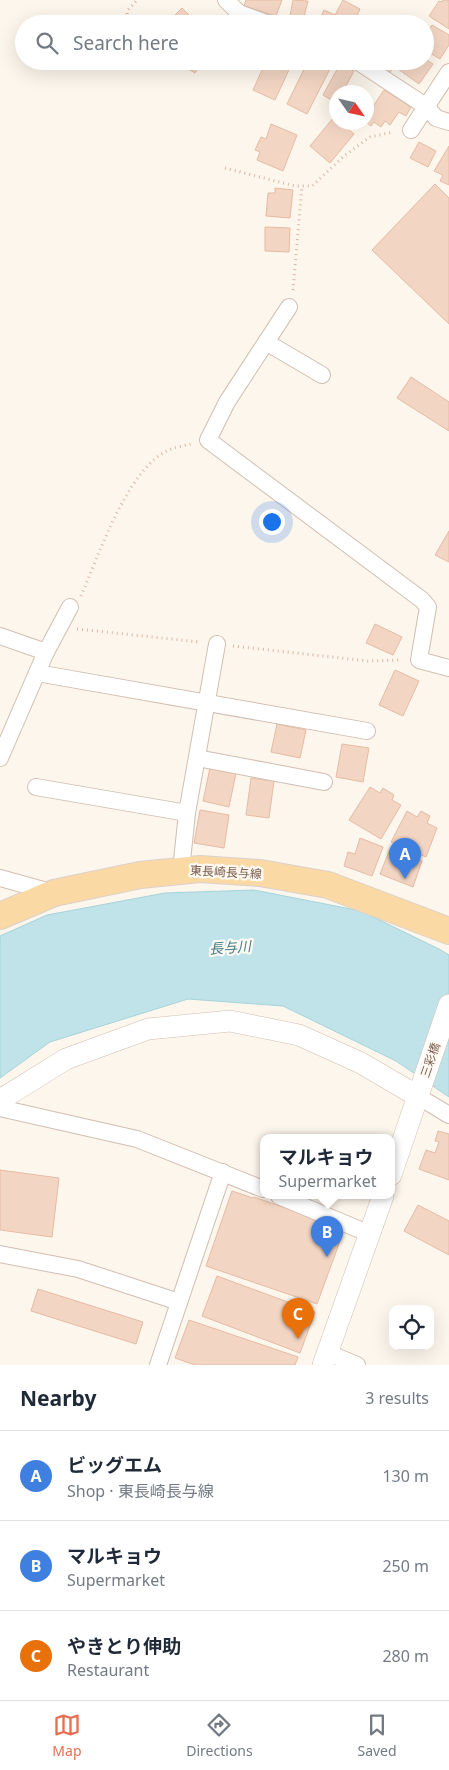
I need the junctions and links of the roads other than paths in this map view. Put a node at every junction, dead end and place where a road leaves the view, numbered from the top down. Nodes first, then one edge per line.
1 (226, 0) edge
2 (245, 15) edge
3 (371, 70) edge
4 (449, 72) edge
5 (427, 107) junction
6 (449, 122) edge
7 (411, 130) road end
8 (289, 307) road end
9 (266, 342) junction
10 (322, 375) dead end
11 (70, 607) road end
12 (0, 636) edge
13 (217, 644) road end
14 (46, 652) junction
15 (449, 668) edge
16 (37, 673) junction
17 (206, 703) junction
18 (367, 731) dead end
19 (0, 758) edge
20 (197, 758) junction
21 (324, 782) dead end
22 (36, 787) dead end
23 (187, 813) junction
24 (181, 870) junction
25 (0, 878) edge
26 (54, 893) junction
27 (0, 916) edge
28 (449, 931) edge
29 (449, 1006) edge
30 (419, 1092) junction
31 (0, 1100) edge
32 (0, 1108) edge
33 (449, 1115) edge
34 (395, 1163) edge
35 (223, 1172) junction
36 (260, 1188) edge
37 (286, 1199) edge
38 (382, 1199) edge
39 (370, 1234) junction
40 (0, 1254) edge
41 (179, 1302) junction
42 (326, 1359) edge
43 (158, 1365) edge
44 (357, 1365) edge

1 - 2 street
3 - 5 street
4 - 5 street
5 - 6 street
5 - 7 street
8 - 9 street
9 - 10 street
9 - 15 street
11 - 14 street
12 - 14 street
13 - 17 street
14 - 16 street
16 - 17 street
16 - 19 street
17 - 18 street
17 - 20 street
20 - 21 street
20 - 23 street
22 - 23 street
23 - 24 street
24 - 26 main road, 東長崎長与線
24 - 28 main road, 東長崎長与線
25 - 26 street
26 - 27 main road, 東長崎長与線
29 - 30 street, 三彩橋
30 - 31 street
30 - 33 street
30 - 34 street, 三彩橋
32 - 35 street
35 - 36 street
35 - 41 street
37 - 39 street
38 - 39 street
39 - 42 street
40 - 41 street
41 - 43 street
42 - 44 street

